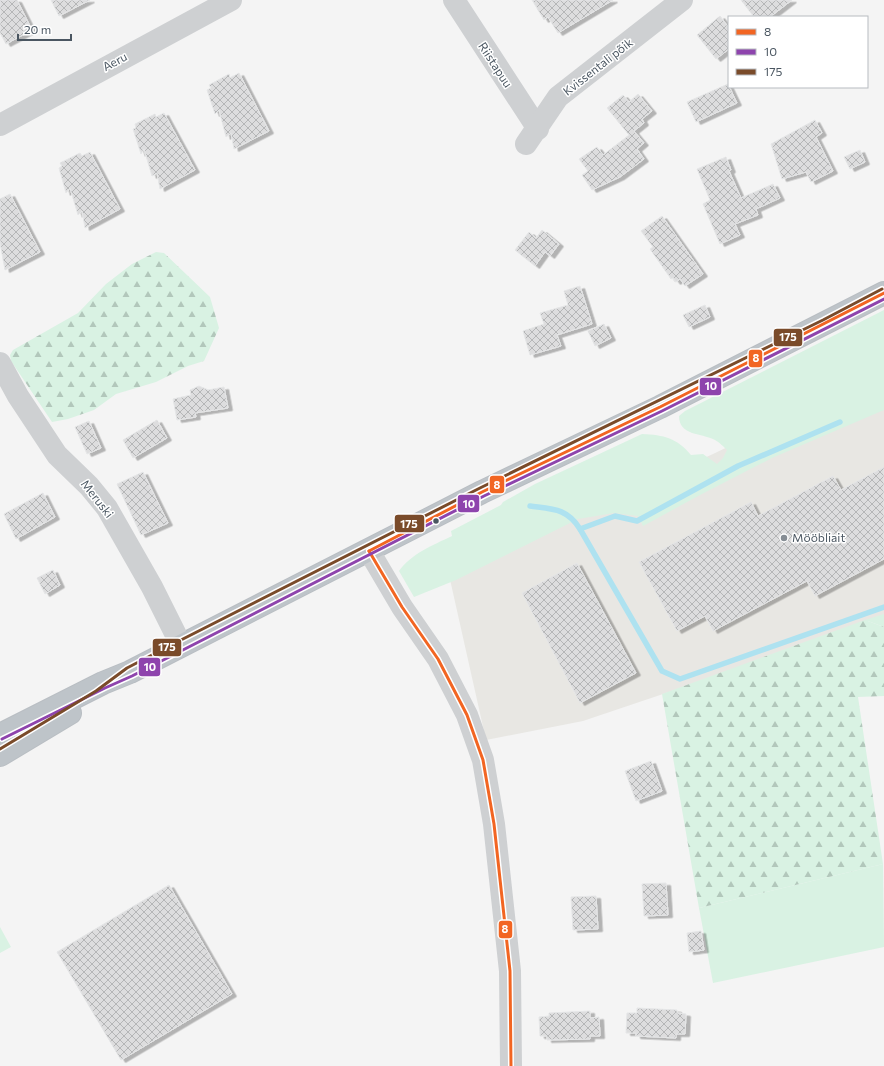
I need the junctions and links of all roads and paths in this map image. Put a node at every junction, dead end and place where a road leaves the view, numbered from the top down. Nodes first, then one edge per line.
1 (231, 0) edge
2 (454, 0) edge
3 (682, 0) edge
4 (0, 125) edge
5 (532, 137) joint
6 (884, 293) edge
7 (0, 363) edge
8 (369, 551) junction
9 (181, 645) junction
10 (130, 672) junction
11 (0, 735) edge
12 (0, 755) edge
13 (511, 1066) edge

1 - 4 street, Aeru
2 - 5 street, Riistapuu
3 - 5 street, Kvissentali põik
6 - 8 highway
7 - 9 street, Meruski
8 - 9 highway
8 - 13 street
9 - 10 highway
10 - 11 highway
10 - 12 highway

